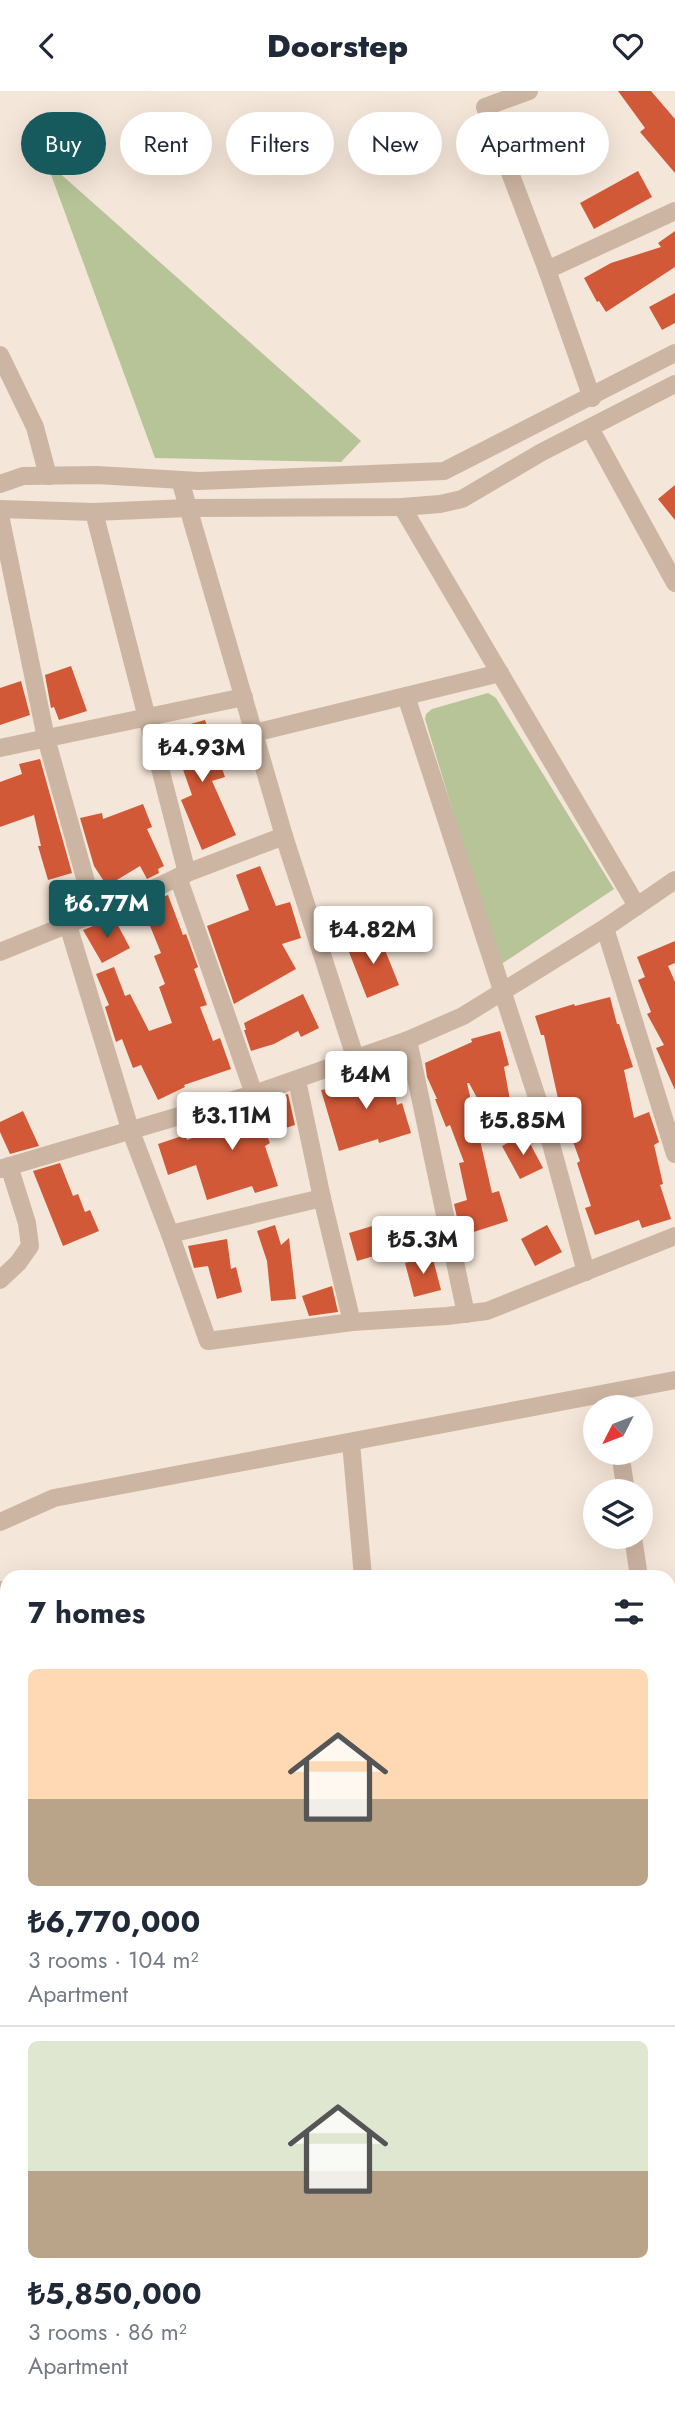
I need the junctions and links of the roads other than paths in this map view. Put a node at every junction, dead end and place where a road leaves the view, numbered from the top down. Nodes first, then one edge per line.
1 (529, 91) edge
2 (675, 211) edge
3 (547, 270) junction
4 (675, 353) edge
5 (0, 355) edge
6 (675, 384) edge
7 (592, 398) junction
8 (590, 428) junction
9 (48, 476) junction
10 (180, 480) junction
11 (0, 484) edge
12 (402, 507) junction
13 (188, 508) junction
14 (0, 509) edge
15 (94, 512) junction
16 (0, 515) edge
17 (675, 583) edge
18 (500, 673) junction
19 (406, 695) junction
20 (244, 697) junction
21 (149, 717) junction
22 (254, 733) junction
23 (46, 738) junction
24 (0, 748) edge
25 (284, 835) junction
26 (183, 875) junction
27 (675, 880) edge
28 (637, 906) junction
29 (95, 914) junction
30 (68, 925) junction
31 (605, 928) junction
32 (0, 951) edge
33 (501, 993) junction
34 (408, 1040) junction
35 (356, 1060) junction
36 (297, 1080) junction
37 (254, 1094) junction
38 (130, 1129) junction
39 (675, 1154) edge
40 (4, 1168) edge
41 (321, 1198) junction
42 (170, 1234) junction
43 (675, 1236) edge
44 (586, 1272) junction
45 (0, 1280) edge
46 (466, 1314) junction
47 (352, 1322) junction
48 (675, 1380) edge
49 (628, 1395) edge
50 (583, 1405) edge
51 (351, 1443) junction
52 (0, 1522) edge
53 (635, 1549) edge
54 (362, 1570) edge
55 (638, 1570) edge

1 - 3 street
2 - 3 street
3 - 7 street
4 - 7 street
5 - 9 street
6 - 8 street
7 - 10 street
8 - 12 street
8 - 17 street
9 - 10 street
9 - 11 street
10 - 13 street
12 - 13 street
12 - 18 street
13 - 15 street
13 - 20 street
14 - 15 street
15 - 21 street
16 - 23 street
18 - 19 street
18 - 28 street
19 - 22 street
19 - 33 street
20 - 21 street
20 - 22 street
21 - 23 street
21 - 26 street
22 - 25 street
23 - 24 street
23 - 29 street
25 - 26 street
25 - 35 street
26 - 29 street
26 - 37 street
27 - 28 street
28 - 31 street
29 - 30 street
30 - 32 street
30 - 38 street
31 - 33 street
31 - 39 street
33 - 34 street
33 - 44 street
34 - 35 street
34 - 46 street
35 - 36 street
36 - 37 street
36 - 41 street
37 - 38 street
38 - 40 street
38 - 42 street
40 - 45 street
41 - 42 street
41 - 47 street
42 - 47 street
43 - 44 street
44 - 46 street
46 - 47 street
48 - 49 street
50 - 51 street
51 - 52 street
51 - 54 street
53 - 55 street

